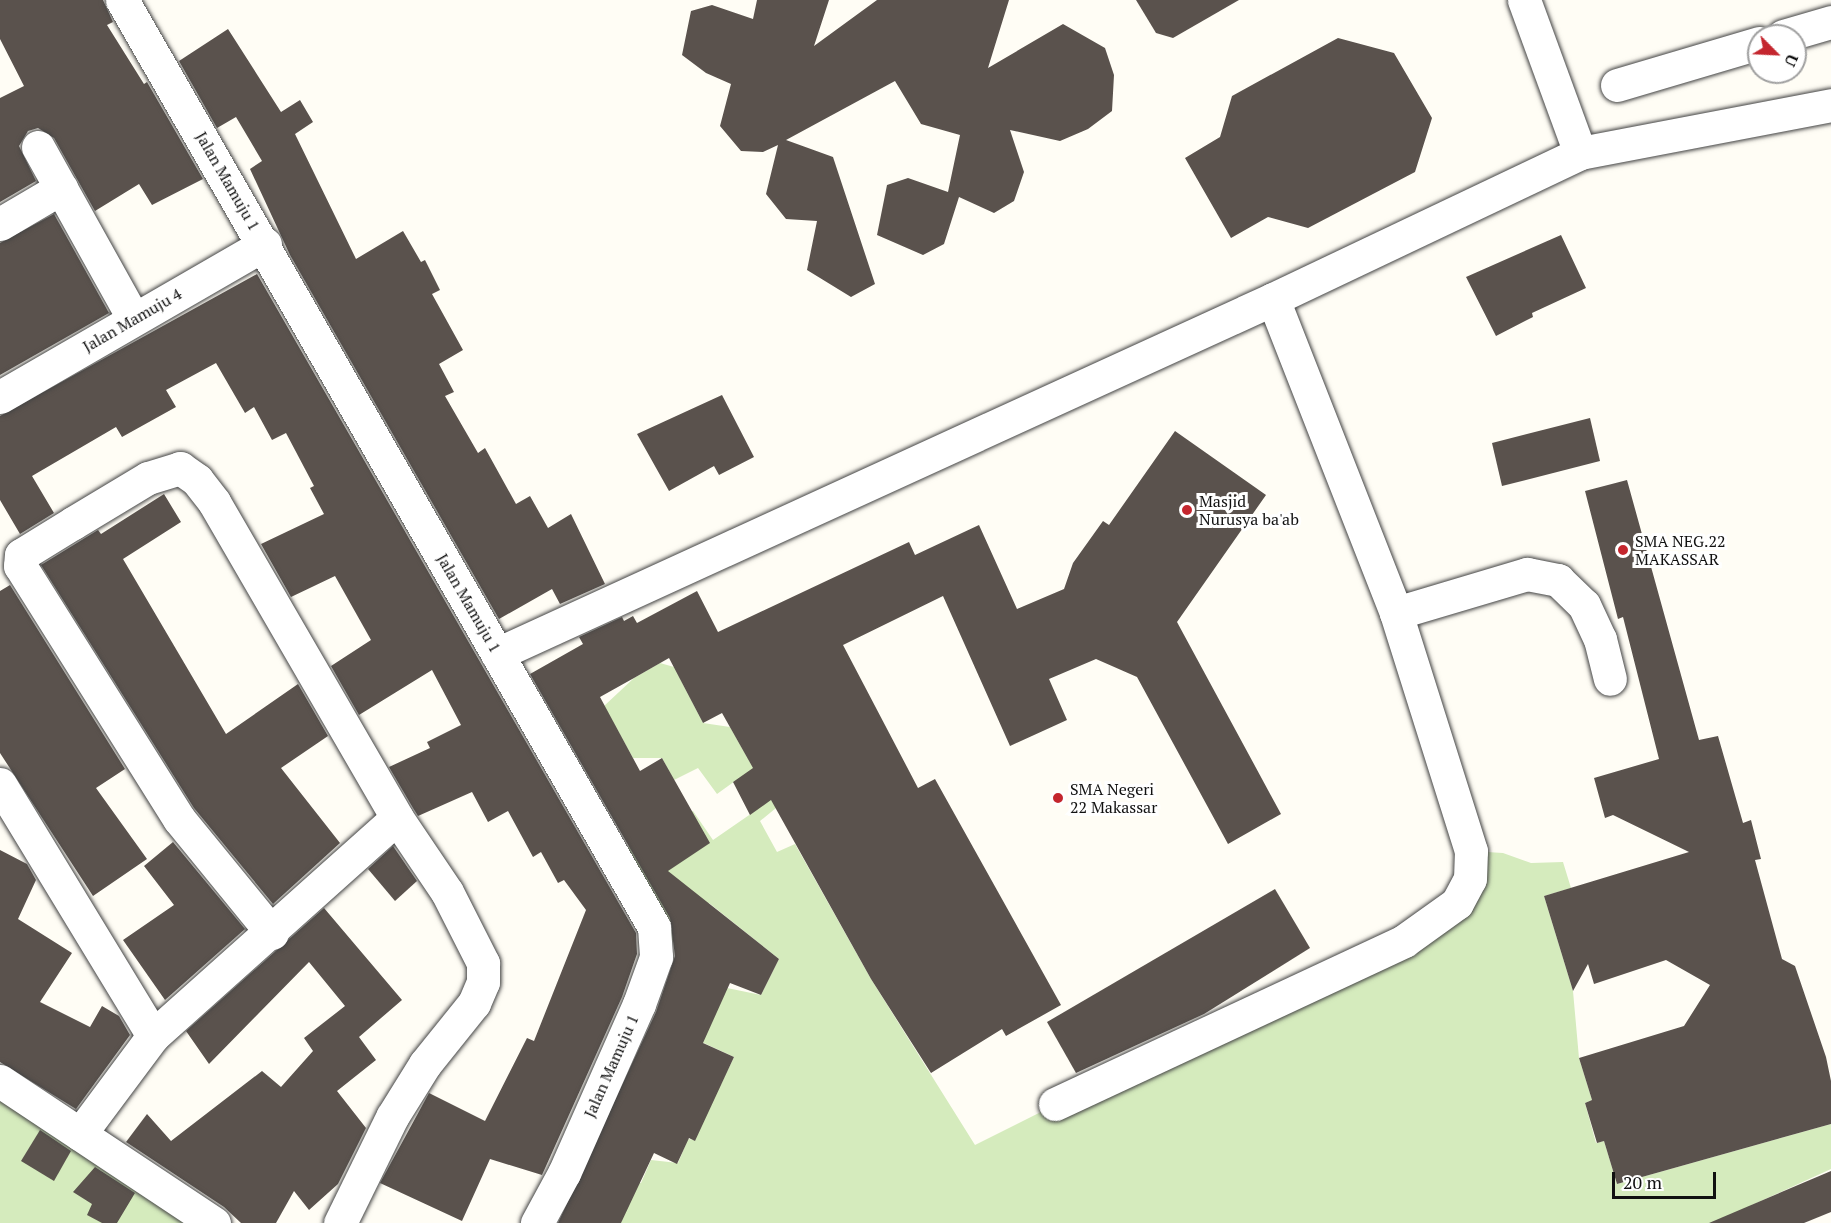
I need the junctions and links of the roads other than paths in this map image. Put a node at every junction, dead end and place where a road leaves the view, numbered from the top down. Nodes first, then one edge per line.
1 (122, 0) edge
2 (1524, 0) edge
3 (1831, 22) edge
4 (1807, 29) edge
5 (1747, 47) edge
6 (1617, 85) dead end
7 (1831, 105) edge
8 (38, 147) dead end
9 (1580, 153) junction
10 (61, 188) junction
11 (0, 224) edge
12 (265, 244) junction
13 (1273, 299) junction
14 (133, 318) junction
15 (0, 397) edge
16 (1396, 613) junction
17 (497, 654) junction
18 (1610, 679) dead end
19 (0, 784) edge
20 (397, 818) junction
21 (272, 933) junction
22 (153, 1036) junction
23 (0, 1081) edge
24 (1055, 1104) dead end
25 (80, 1134) junction
26 (214, 1223) edge
27 (340, 1223) edge
28 (537, 1223) edge

1 - 12 street, Jalan Mamuju 1
2 - 9 street
3 - 4 street
5 - 6 street
7 - 9 street
8 - 10 street
9 - 13 street
10 - 11 street
10 - 14 street
12 - 14 street, Jalan Mamuju 4
12 - 17 street, Jalan Mamuju 1
13 - 16 street
13 - 17 street
14 - 15 street, Jalan Mamuju 4
16 - 18 street
16 - 24 street
17 - 28 street, Jalan Mamuju 1
19 - 22 street
20 - 21 street
20 - 21 street
20 - 27 street
21 - 22 street
22 - 25 street
23 - 25 street
25 - 26 street

